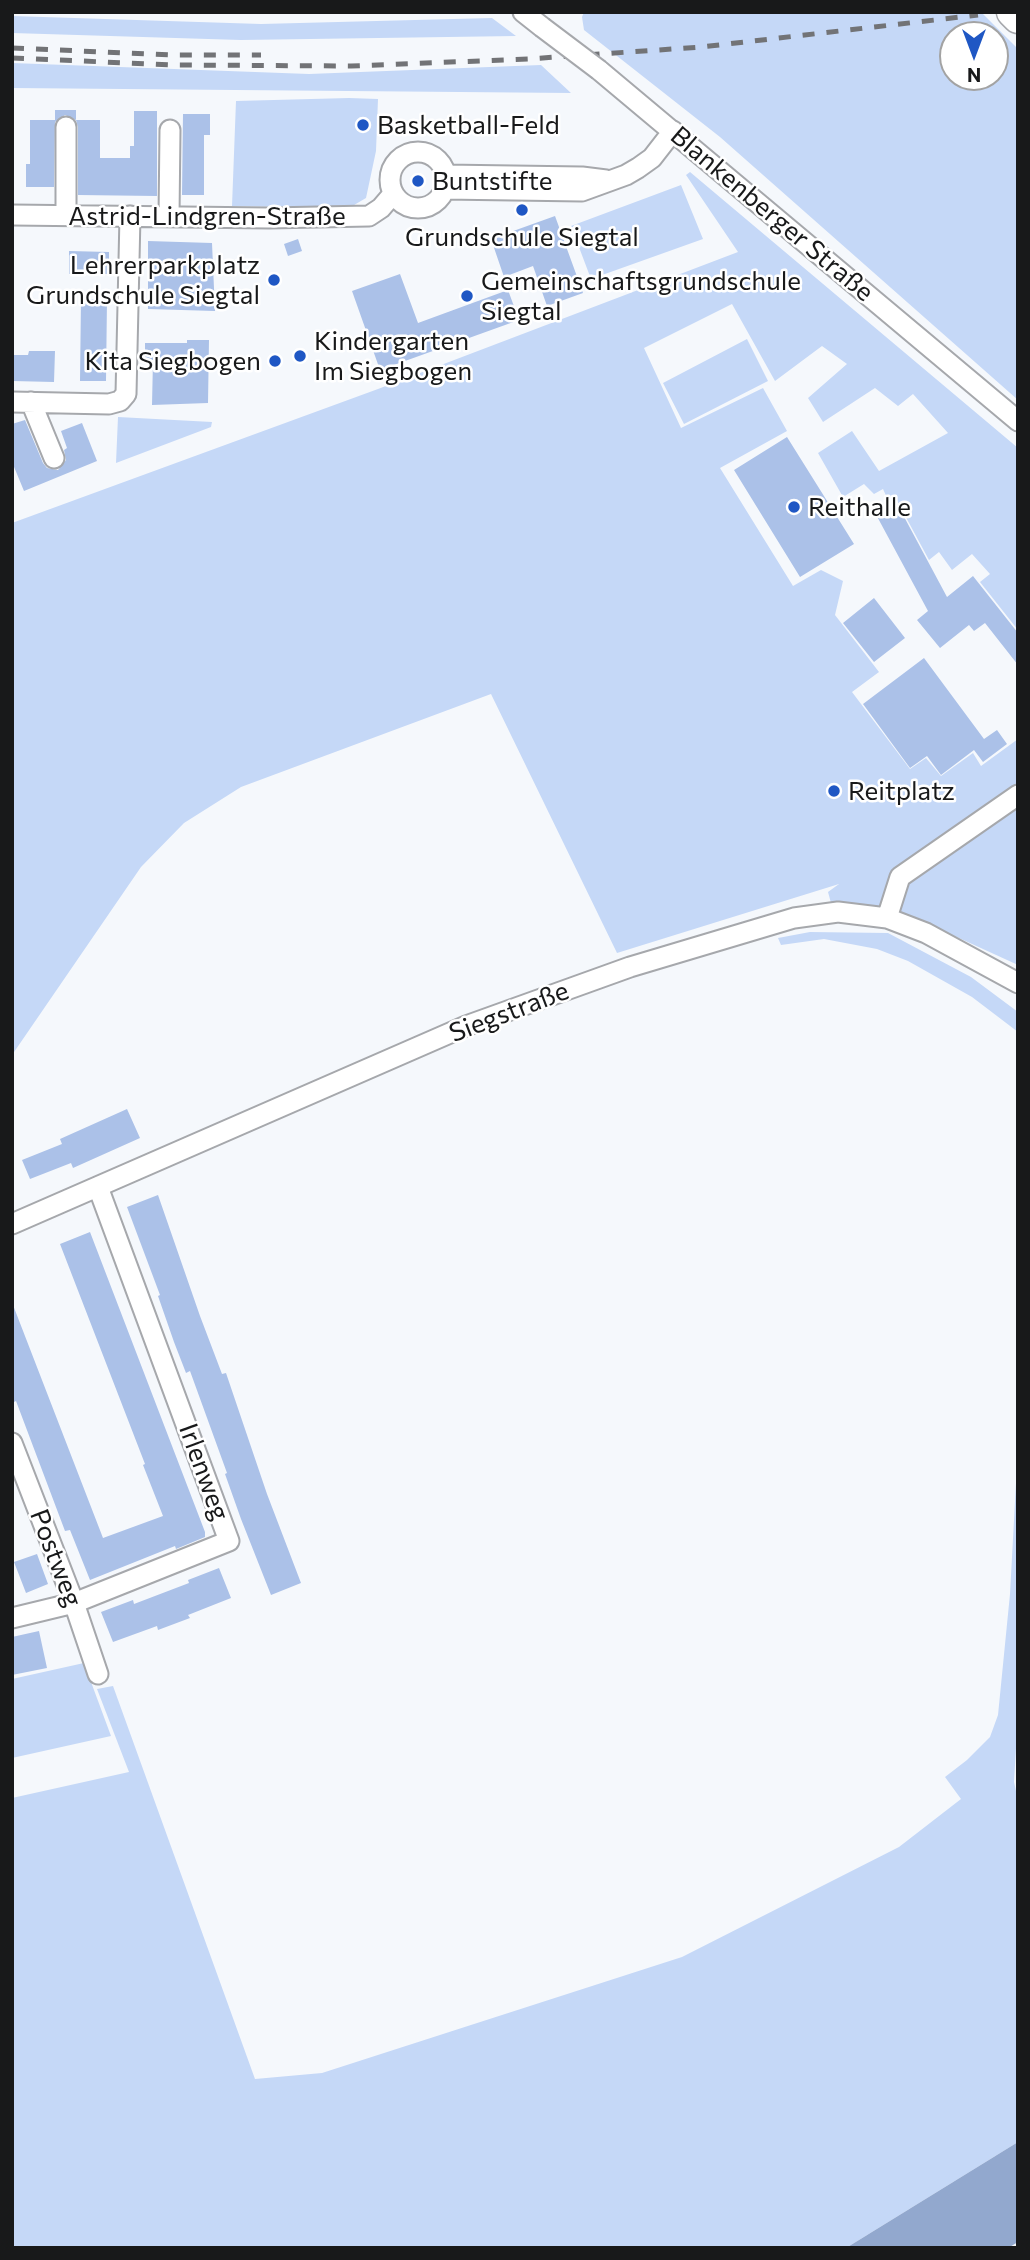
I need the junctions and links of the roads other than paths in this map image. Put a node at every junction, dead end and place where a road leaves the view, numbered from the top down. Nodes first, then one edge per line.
1 (523, 12) edge
2 (1012, 12) edge
3 (1018, 18) edge
4 (66, 127) dead end
5 (170, 130) dead end
6 (673, 131) junction
7 (445, 182) junction
8 (393, 194) junction
9 (12, 215) edge
10 (66, 215) junction
11 (130, 216) junction
12 (169, 217) junction
13 (22, 402) edge
14 (1018, 421) edge
15 (54, 458) dead end
16 (1018, 795) edge
17 (887, 918) junction
18 (1018, 983) edge
19 (98, 1187) junction
20 (12, 1224) edge
21 (12, 1443) edge
22 (74, 1603) junction
23 (12, 1618) edge
24 (98, 1674) dead end

1 - 6 street, Blankenberger Straße, bridge
2 - 3 highway
4 - 10 street
5 - 12 street
6 - 7 street
6 - 14 street, Blankenberger Straße
7 - 8 street
7 - 8 street
8 - 12 street, Astrid-Lindgren-Straße
9 - 10 street, Astrid-Lindgren-Straße
10 - 11 street, Astrid-Lindgren-Straße
11 - 12 street, Astrid-Lindgren-Straße
11 - 13 street
13 - 15 street
16 - 17 street
17 - 18 street, Siegstraße
17 - 19 street, Siegstraße
19 - 20 street, Siegstraße
19 - 22 street, Irlenweg
21 - 22 street, Postweg
22 - 23 street, Irlenweg
22 - 24 street, Postweg

